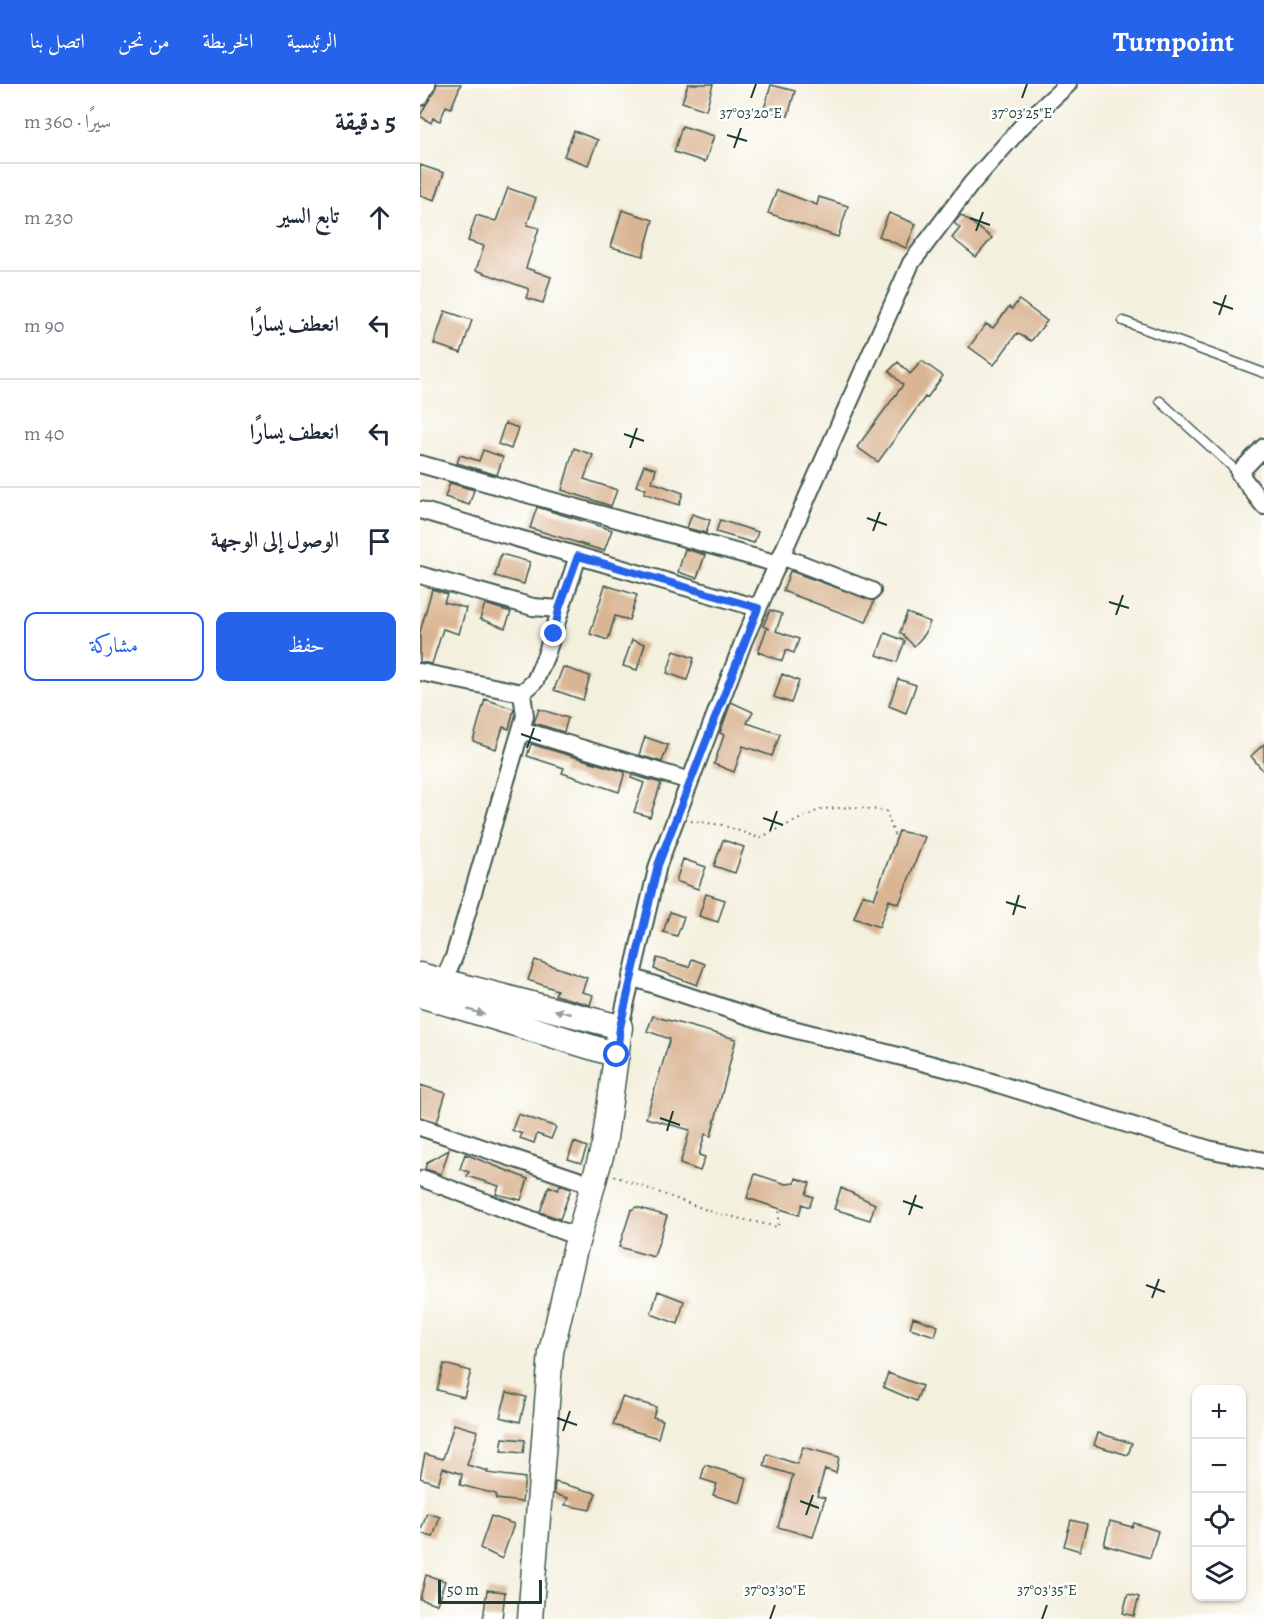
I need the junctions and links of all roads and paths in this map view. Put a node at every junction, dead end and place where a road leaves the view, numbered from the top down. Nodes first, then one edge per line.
1 (427, 84) edge
2 (1068, 84) edge
3 (420, 97) edge
4 (1123, 321) dead end
5 (1264, 373) edge
6 (1160, 401) dead end
7 (1264, 447) edge
8 (420, 464) edge
9 (1239, 473) junction
10 (1264, 506) edge
11 (420, 510) edge
12 (578, 556) junction
13 (780, 560) junction
14 (420, 575) edge
15 (872, 591) dead end
16 (758, 608) junction
17 (559, 609) junction
18 (420, 672) edge
19 (522, 693) junction
20 (521, 730) junction
21 (690, 781) junction
22 (676, 819) junction
23 (896, 840) dead end
24 (632, 977) junction
25 (429, 987) edge
26 (620, 1027) junction
27 (617, 1055) junction
28 (420, 1127) edge
29 (1264, 1161) edge
30 (595, 1178) junction
31 (424, 1179) dead end
32 (780, 1208) dead end
33 (579, 1237) junction
34 (530, 1619) edge

1 - 3 street
2 - 13 street
4 - 5 lane
6 - 9 lane
7 - 9 street
8 - 13 street
9 - 10 street
11 - 12 street
12 - 16 street
12 - 17 street
13 - 15 street
13 - 16 street
14 - 17 street
16 - 21 street
17 - 19 street
18 - 19 street
19 - 20 street
20 - 21 street
20 - 25 street
21 - 22 street
22 - 23 path
22 - 24 street
24 - 26 street
24 - 29 street
26 -> 25 street
25 -> 27 street
26 - 27 street
27 - 30 street
28 - 30 street
30 - 32 path
30 - 33 street
31 - 33 street
33 - 34 street

